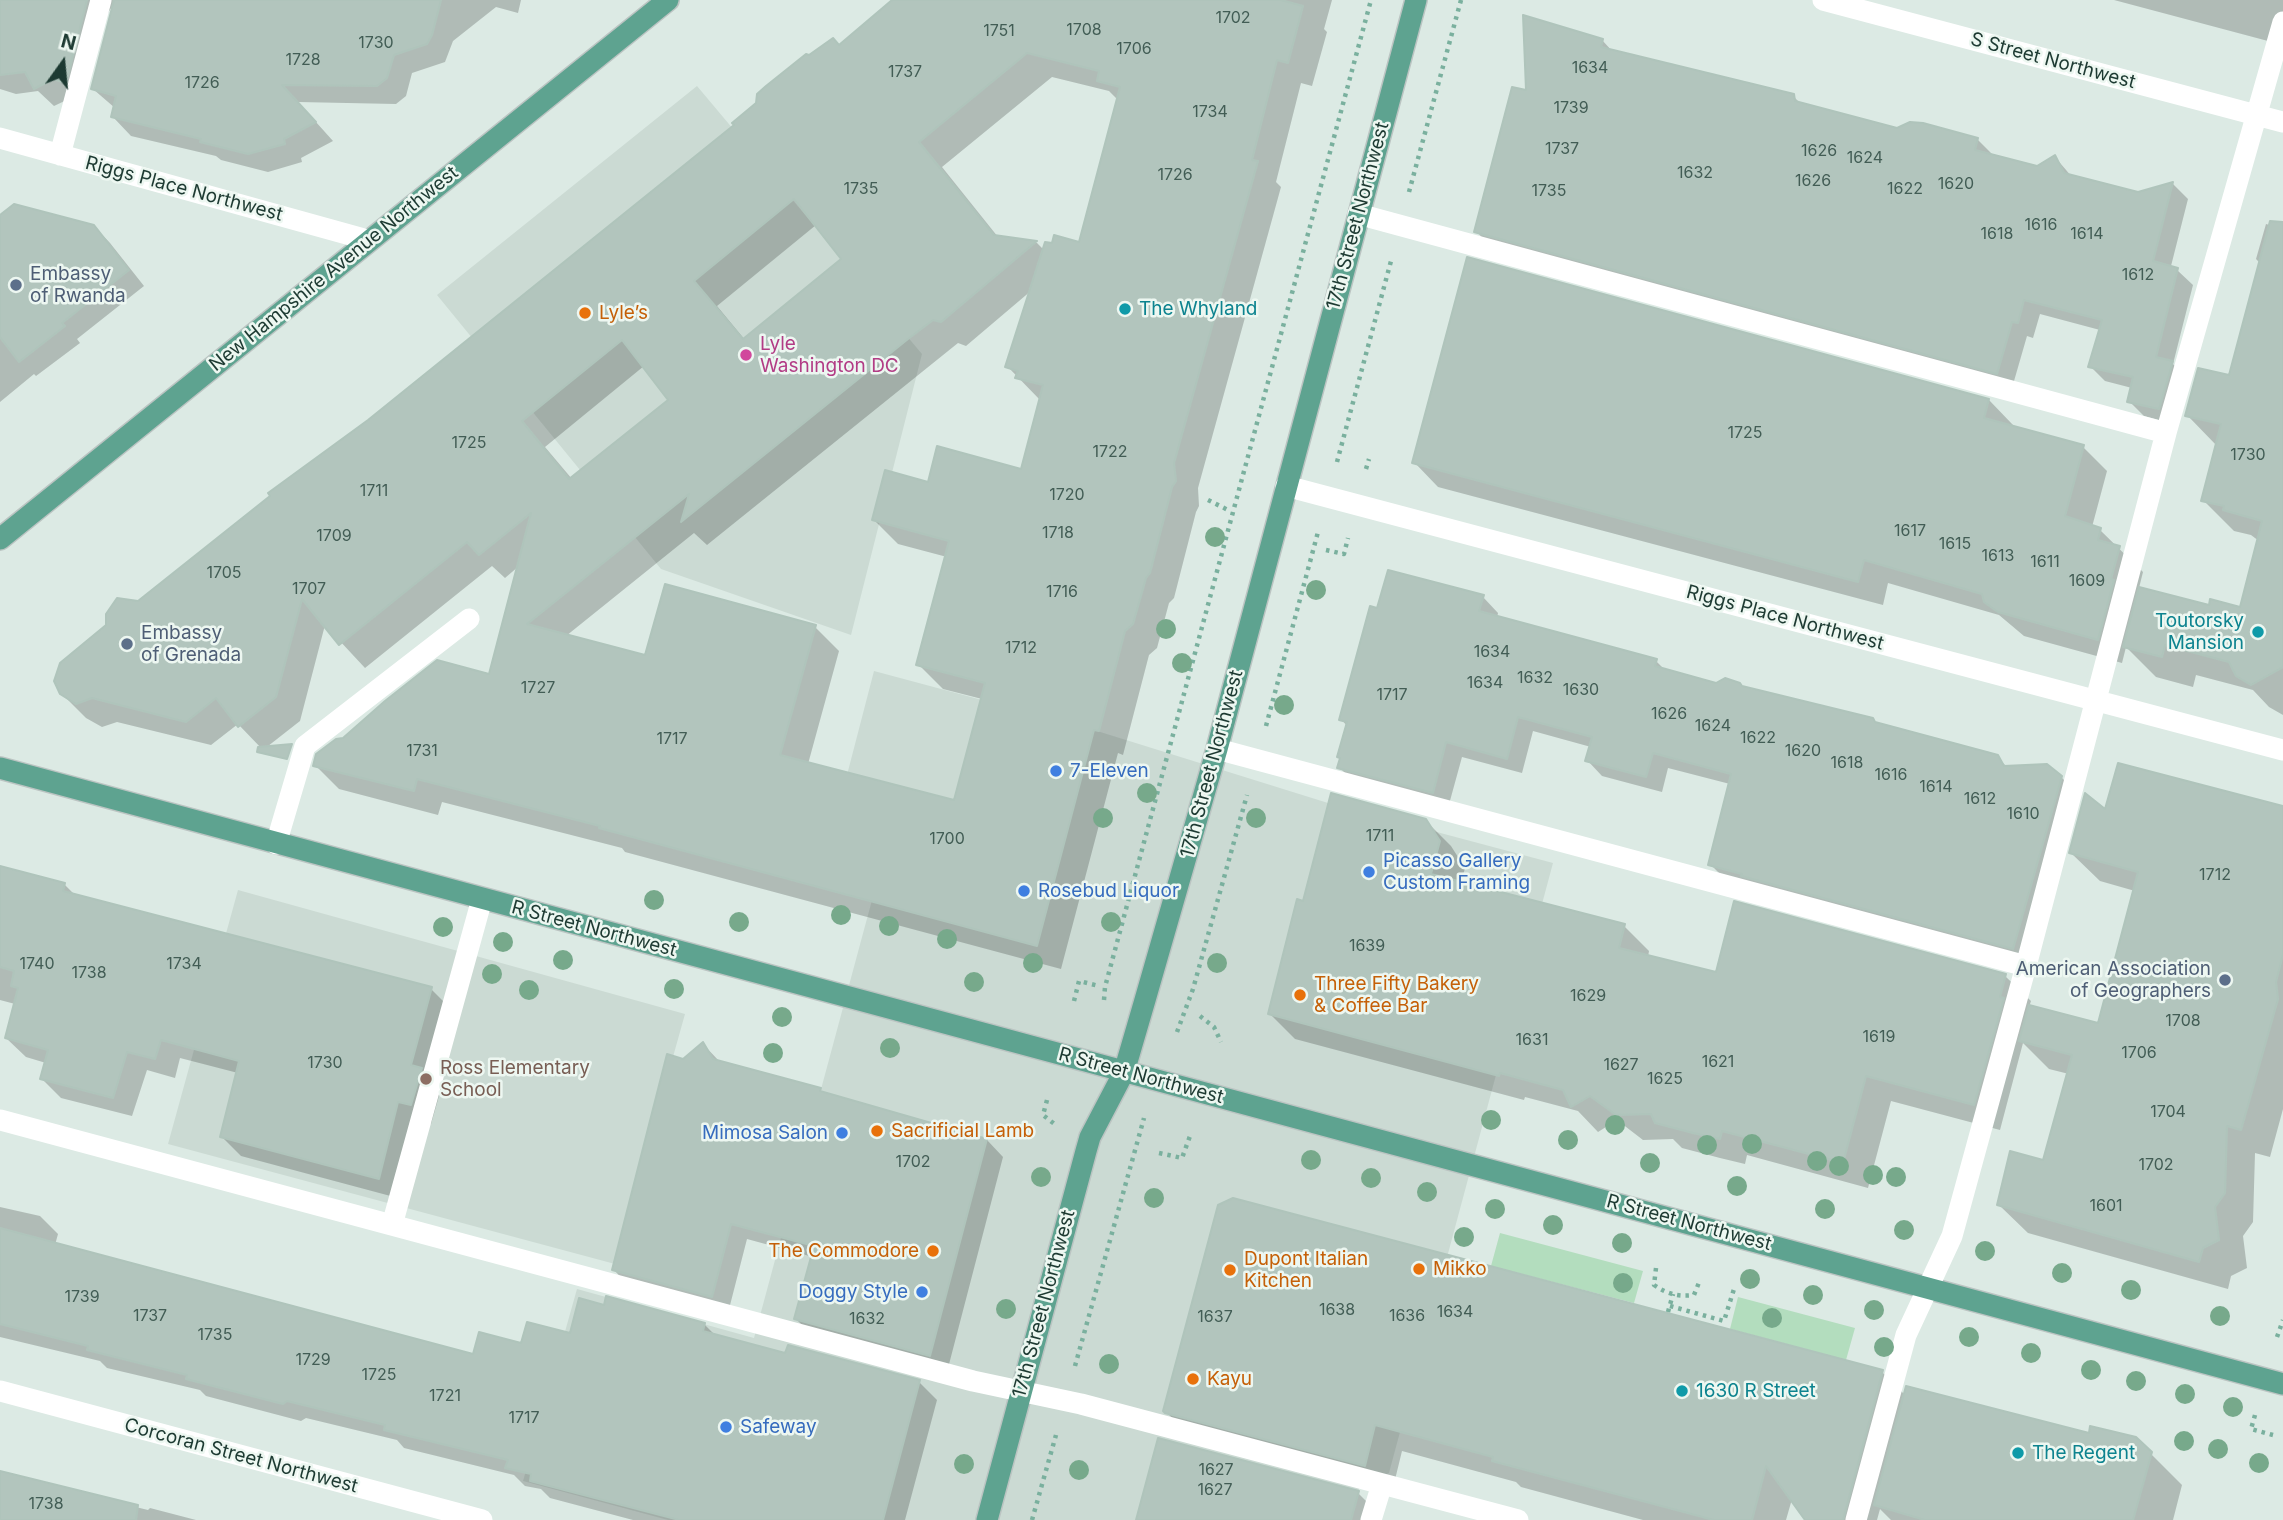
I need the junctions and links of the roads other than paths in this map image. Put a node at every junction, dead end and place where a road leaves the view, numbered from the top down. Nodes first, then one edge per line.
1 (101, 0) edge
2 (668, 0) edge
3 (1416, 0) edge
4 (1823, 0) edge
5 (2283, 22) edge
6 (2256, 115) junction
7 (2283, 122) edge
8 (0, 138) edge
9 (60, 155) junction
10 (1358, 214) junction
11 (368, 240) junction
12 (2166, 433) junction
13 (1286, 486) junction
14 (0, 539) edge
15 (470, 619) dead end
16 (2097, 700) junction
17 (1217, 749) junction
18 (2283, 750) edge
19 (0, 768) edge
20 (276, 844) junction
21 (482, 899) junction
22 (2026, 965) junction
23 (1124, 1072) junction
24 (0, 1120) edge
25 (392, 1225) junction
26 (1929, 1288) junction
27 (2283, 1384) edge
28 (0, 1391) edge
29 (1020, 1392) junction
30 (1381, 1484) junction
31 (482, 1520) edge
32 (987, 1520) edge
33 (1371, 1520) edge
34 (1518, 1520) edge
35 (1856, 1520) edge

1 - 9 street
2 - 11 main road, New Hampshire Avenue Northwest
3 - 10 main road, 17th Street Northwest
4 - 6 street, S Street Northwest
5 - 6 street
6 - 7 street, S Street Northwest
6 - 12 street
8 - 9 street, Riggs Place Northwest
9 - 11 street, Riggs Place Northwest
10 - 12 street
10 - 13 main road, 17th Street Northwest
11 - 14 main road, New Hampshire Avenue Northwest
12 - 16 street
13 - 16 street, Riggs Place Northwest
13 - 17 main road, 17th Street Northwest
15 - 20 street
16 - 18 street, Riggs Place Northwest
16 - 22 street
17 - 22 street
17 - 23 main road, 17th Street Northwest
19 - 20 main road, R Street Northwest
20 - 21 main road, R Street Northwest
21 - 23 main road, R Street Northwest
21 - 25 street
22 - 26 street
23 - 26 main road, R Street Northwest
23 - 29 main road, 17th Street Northwest
24 - 25 street
25 - 29 street
26 - 27 main road, R Street Northwest
26 - 35 street
28 - 31 street, Corcoran Street Northwest
29 - 30 street
29 - 32 main road, 17th Street Northwest
30 - 33 street
30 - 34 street

